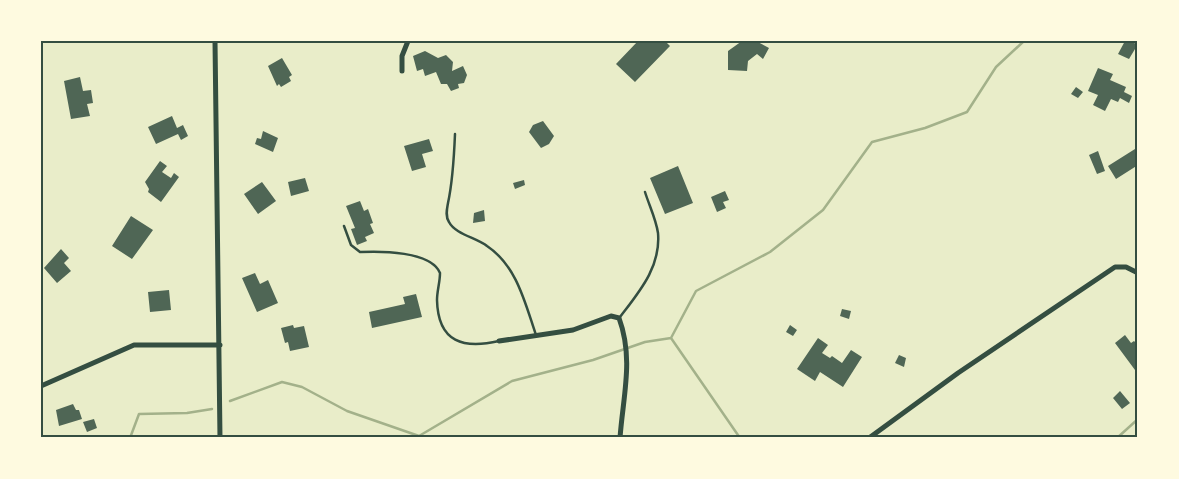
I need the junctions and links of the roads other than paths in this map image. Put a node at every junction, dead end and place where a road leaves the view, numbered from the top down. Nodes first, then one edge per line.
1 (215, 41) edge
2 (408, 41) edge
3 (402, 70) dead end
4 (455, 134) dead end
5 (645, 192) dead end
6 (344, 226) dead end
7 (1138, 272) edge
8 (619, 318) junction
9 (536, 335) junction
10 (499, 341) joint
11 (220, 345) junction
12 (41, 386) edge
13 (220, 438) edge
14 (620, 438) edge
15 (869, 438) edge

1 - 11 street
2 - 3 street
4 - 9 lane
5 - 8 lane
6 - 10 lane
7 - 15 street
8 - 9 street
8 - 14 street
9 - 10 street
11 - 12 street
11 - 13 street

